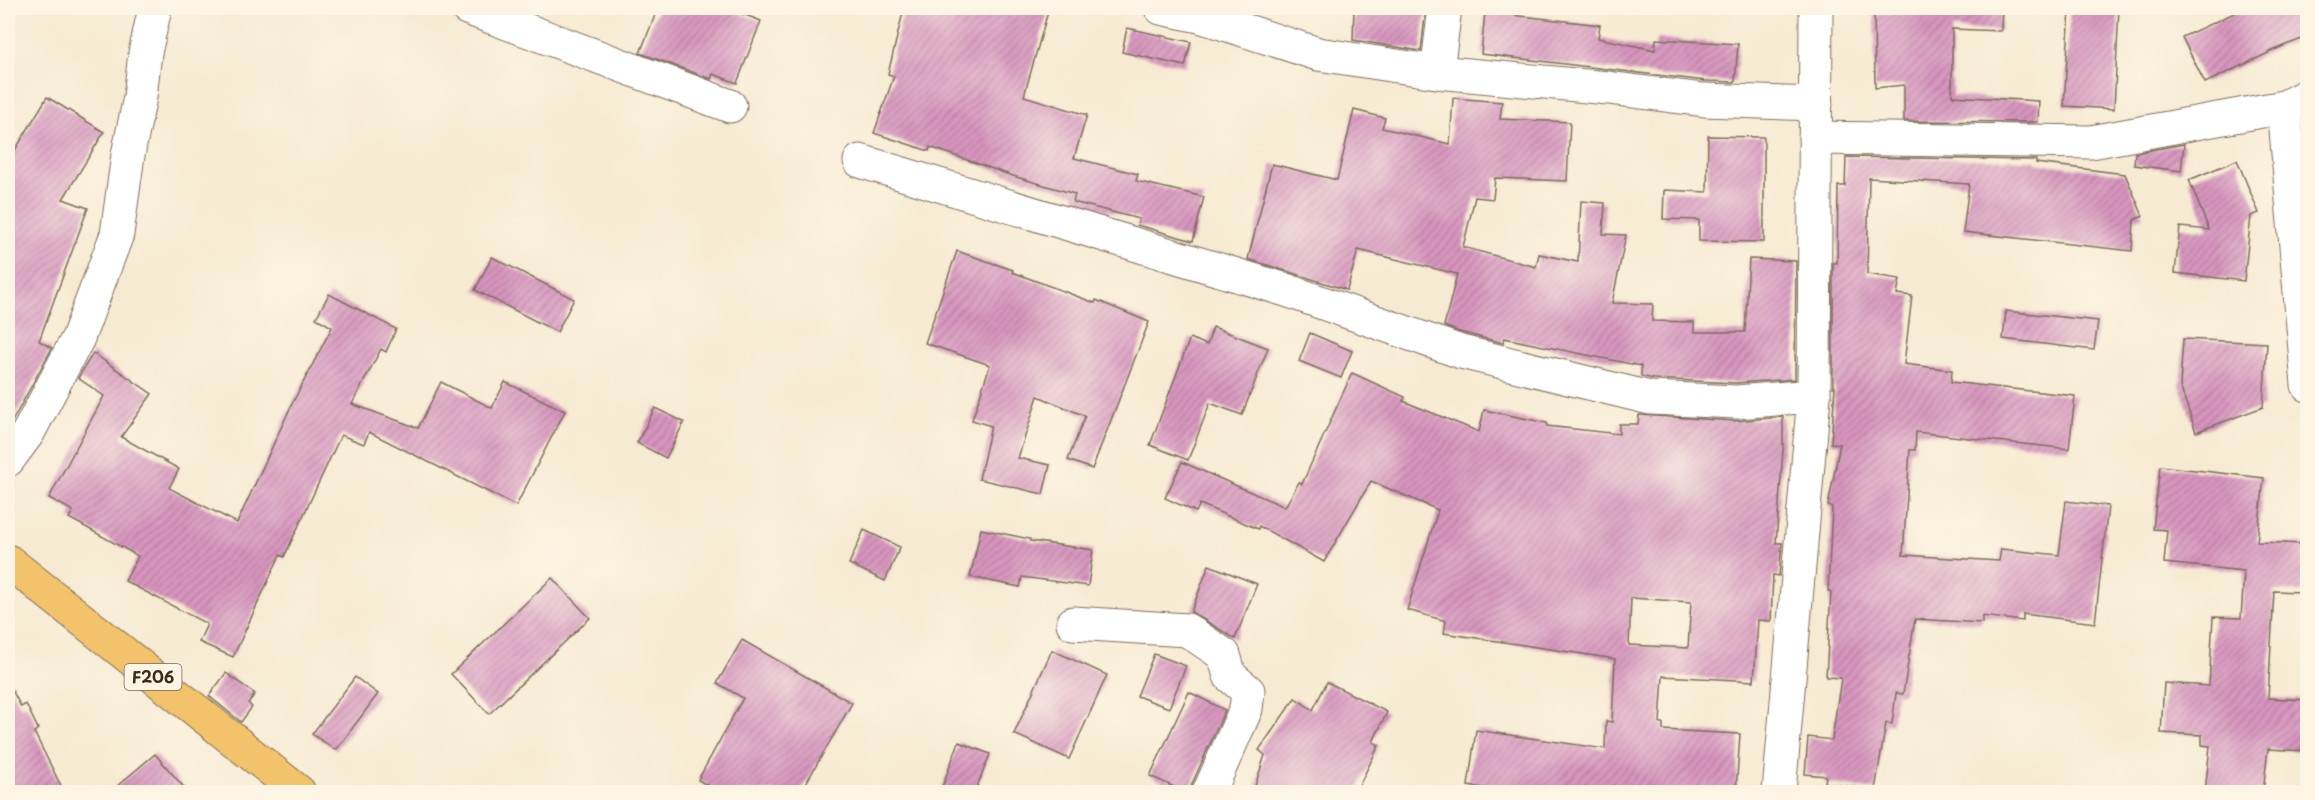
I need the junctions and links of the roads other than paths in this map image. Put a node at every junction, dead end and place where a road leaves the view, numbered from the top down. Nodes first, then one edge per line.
1 (155, 8) edge
2 (467, 8) edge
3 (1161, 8) edge
4 (1445, 8) edge
5 (1816, 8) edge
6 (1201, 12) edge
7 (1437, 72) junction
8 (2296, 101) edge
9 (1816, 104) junction
10 (730, 106) dead end
11 (1815, 138) junction
12 (860, 161) dead end
13 (2307, 385) edge
14 (1814, 396) junction
15 (8, 460) edge
16 (8, 561) edge
17 (1073, 623) dead end
18 (299, 792) edge
19 (1209, 792) edge
20 (1779, 792) edge

1 - 15 street
2 - 10 street
3 - 6 street
4 - 7 street
5 - 9 street
6 - 7 street
7 - 9 street
8 - 11 street
8 - 13 street
9 - 11 street
11 - 14 street
12 - 14 street
14 - 20 street
16 - 18 main road, F206
17 - 19 street

